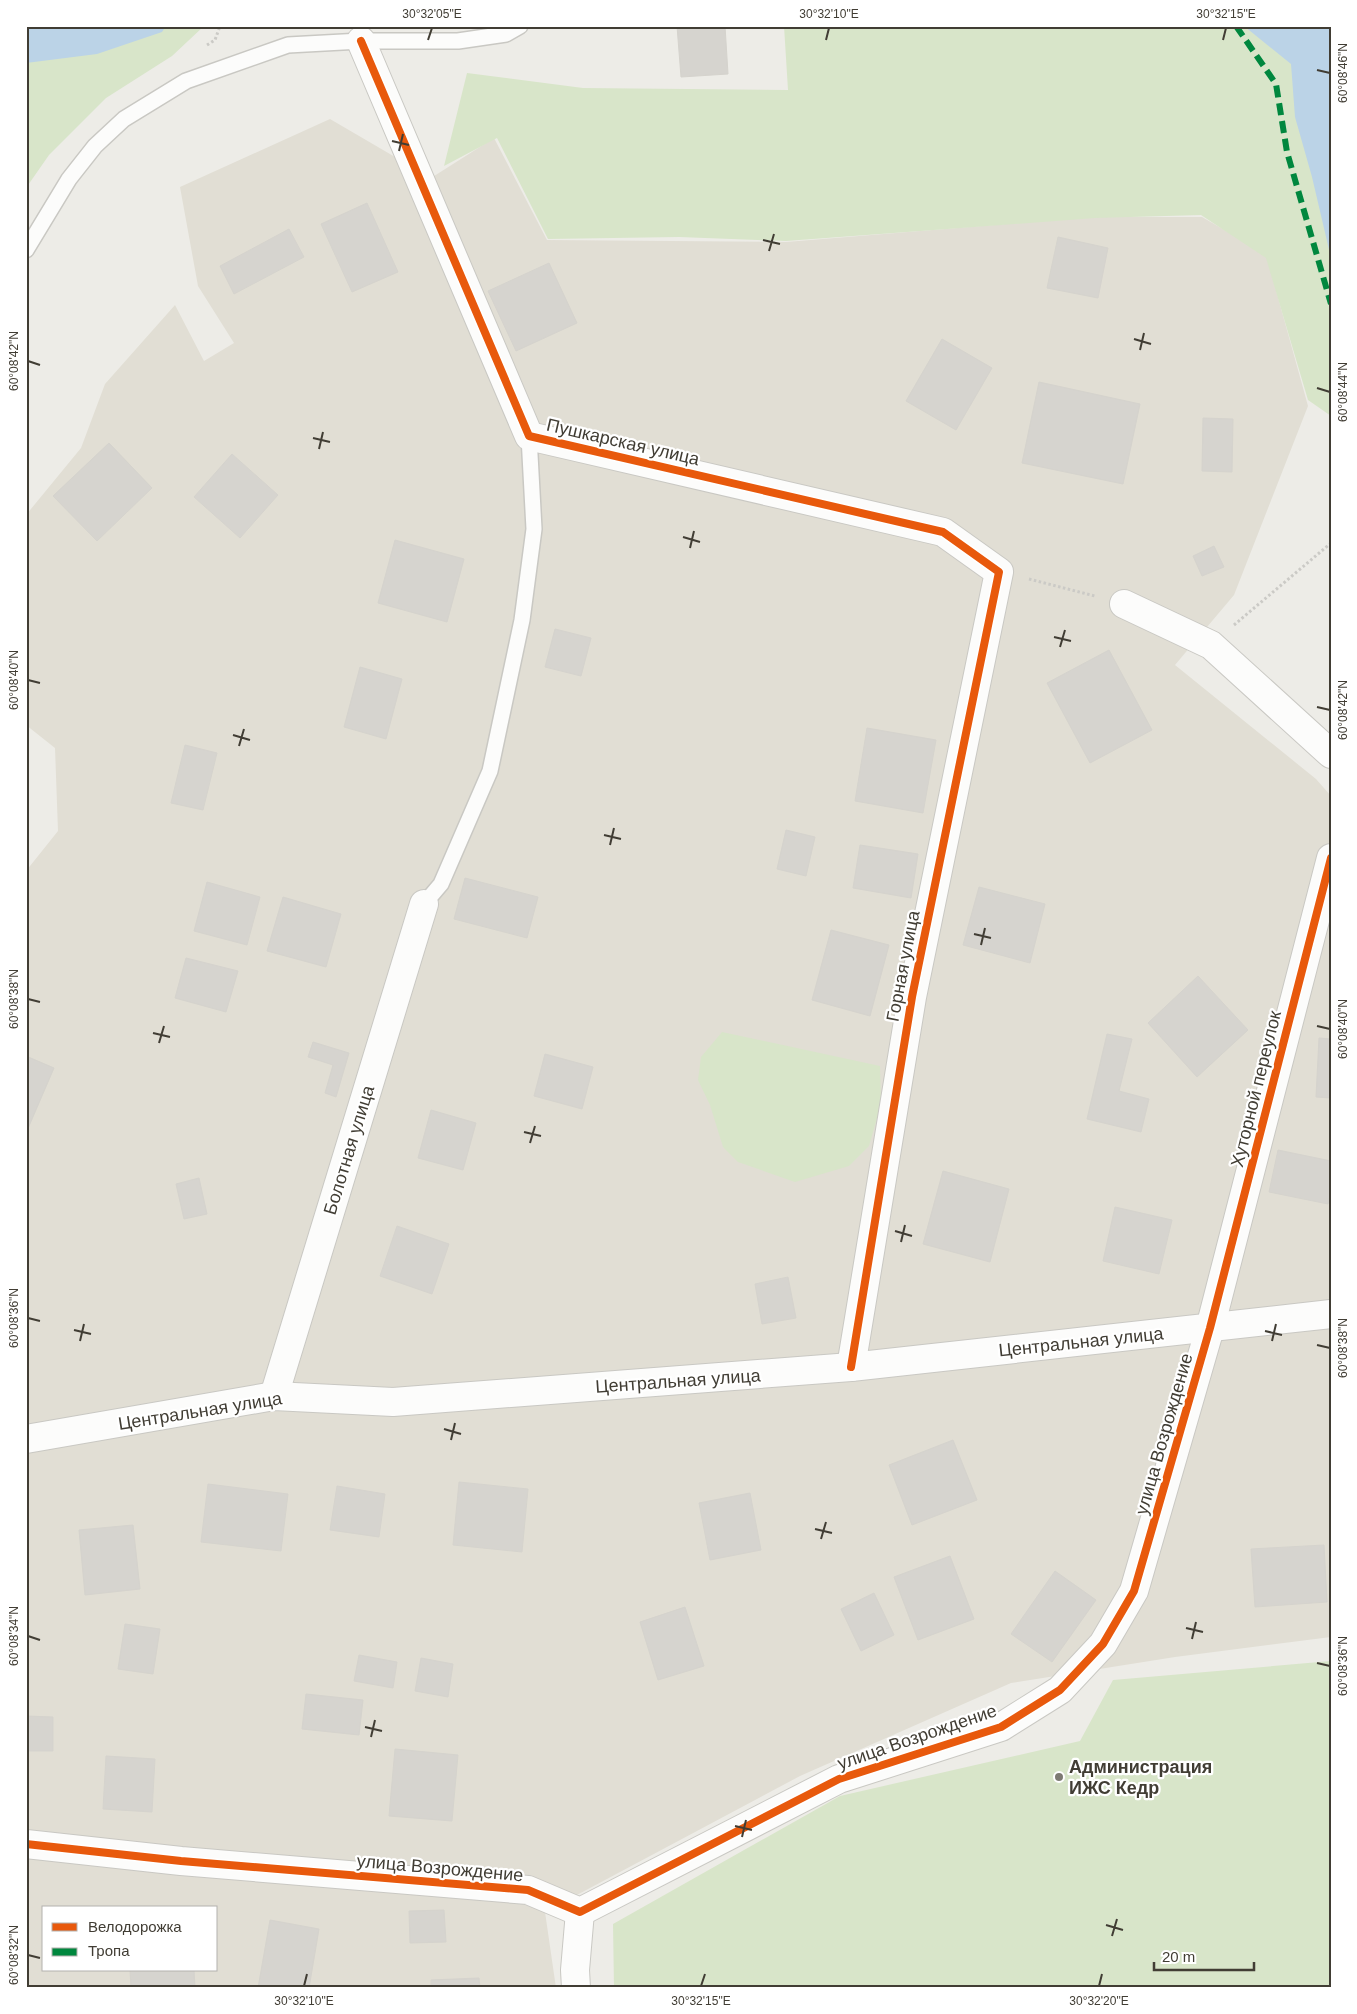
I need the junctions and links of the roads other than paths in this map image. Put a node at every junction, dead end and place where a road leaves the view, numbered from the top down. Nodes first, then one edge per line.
1 (520, 26) edge
2 (361, 41) junction
3 (26, 250) edge
4 (529, 436) junction
5 (999, 572) joint
6 (1124, 604) road end
7 (1331, 754) edge
8 (1331, 858) edge
9 (424, 904) joint
10 (1331, 1314) edge
11 (1210, 1328) junction
12 (851, 1367) junction
13 (274, 1396) junction
14 (26, 1439) edge
15 (26, 1844) edge
16 (580, 1912) junction
17 (576, 1988) edge

1 - 2 lane
2 - 3 lane
2 - 4 street, Пушкарская улица
4 - 5 street, Пушкарская улица
4 - 9 lane
5 - 12 street, Горная улица
6 - 7 street
8 - 11 street, Хуторной переулок
9 - 13 street, Болотная улица
10 - 11 street, Центральная улица
11 - 12 street, Центральная улица
11 - 16 street, улица Возрождение
12 - 13 street, Центральная улица
13 - 14 street, Центральная улица
15 - 16 street, улица Возрождение
16 - 17 street

